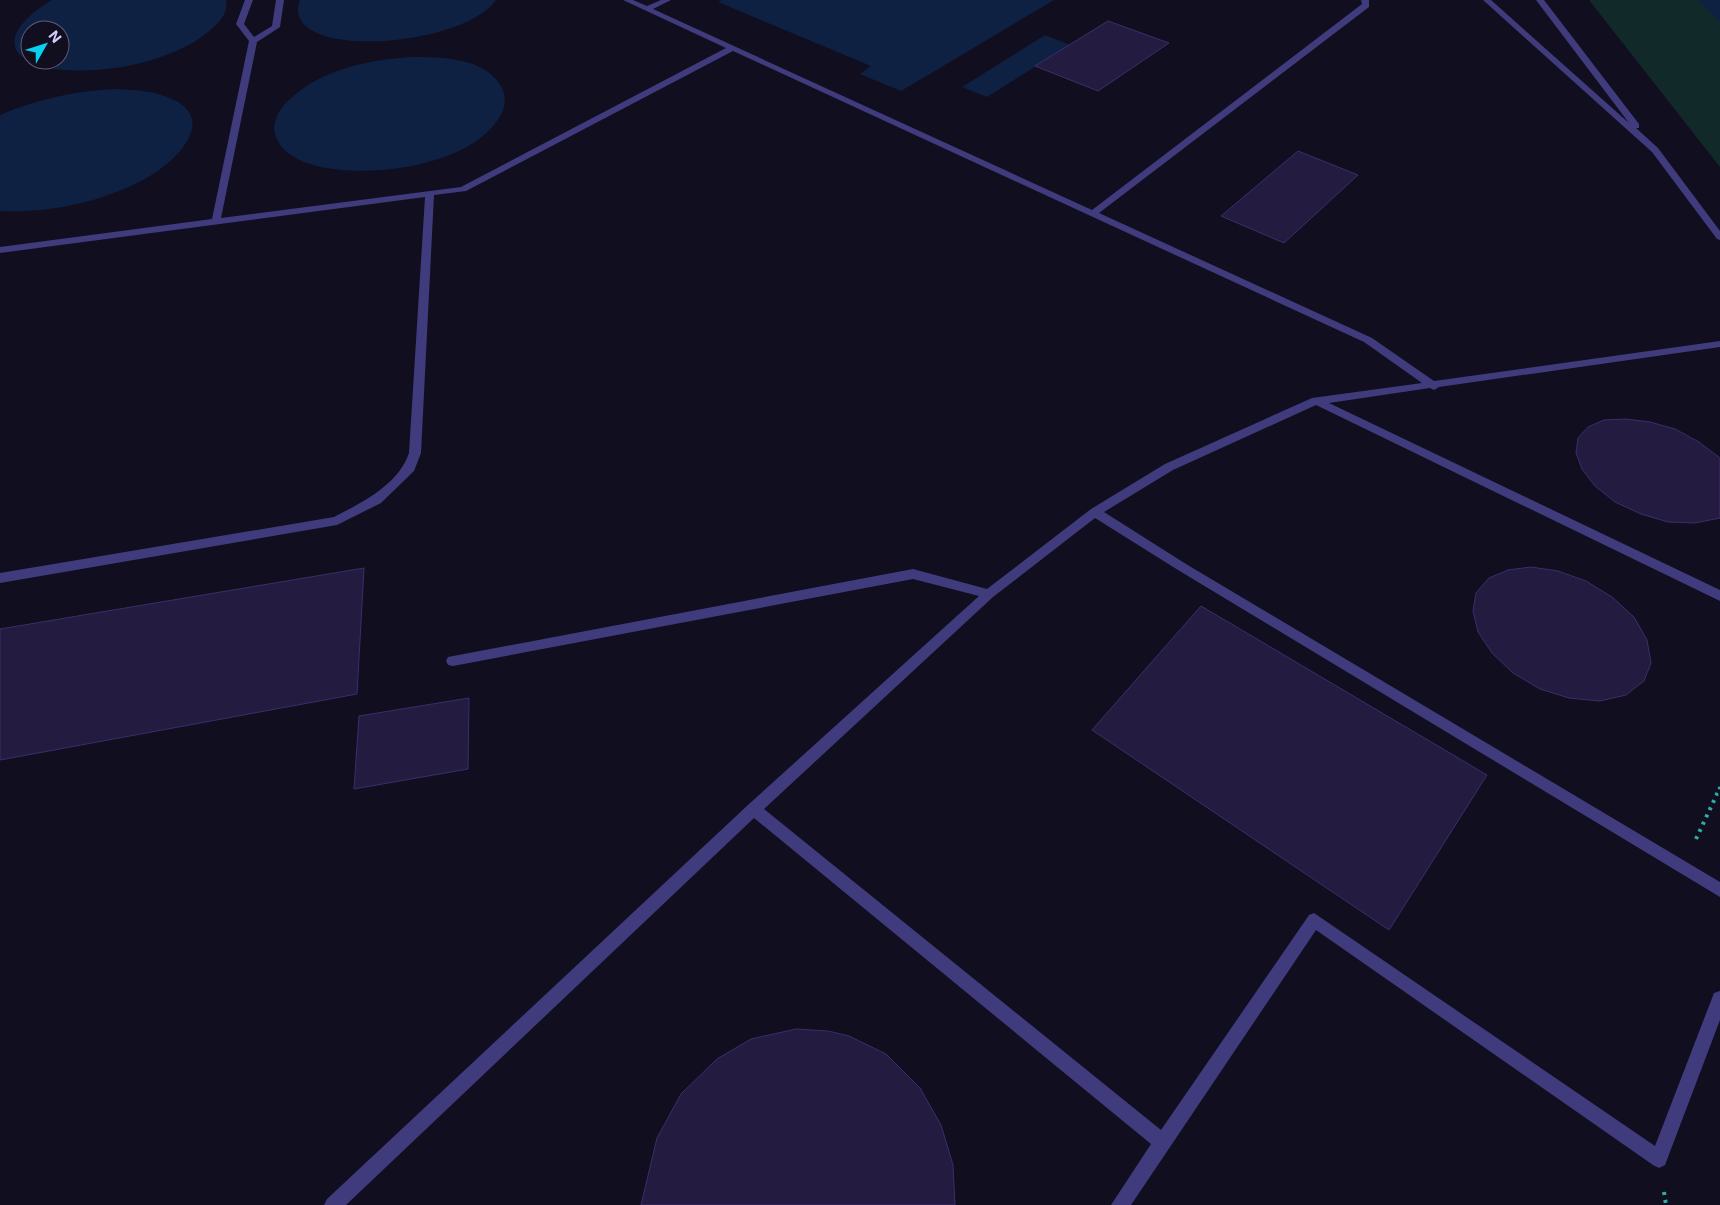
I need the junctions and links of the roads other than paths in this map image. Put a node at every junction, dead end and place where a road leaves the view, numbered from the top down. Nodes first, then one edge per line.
1 (249, 0) edge
2 (280, 0) edge
3 (626, 0) edge
4 (667, 0) edge
5 (1365, 0) edge
6 (1487, 0) edge
7 (1540, 0) edge
8 (647, 9) junction
9 (253, 40) junction
10 (732, 48) junction
11 (1655, 150) junction
12 (430, 194) junction
13 (1094, 213) junction
14 (216, 222) junction
15 (1720, 237) edge
16 (0, 250) edge
17 (1720, 344) edge
18 (1434, 386) junction
19 (1316, 401) junction
20 (1094, 512) junction
21 (0, 578) edge
22 (989, 594) junction
23 (1720, 596) edge
24 (453, 661) dead end
25 (754, 809) junction
26 (1720, 890) edge
27 (1720, 999) edge
28 (1162, 1142) junction
29 (333, 1205) edge
30 (1120, 1205) edge

1 - 9 lane
2 - 9 lane
3 - 8 lane
4 - 8 lane
5 - 13 lane
6 - 11 lane
7 - 11 lane
8 - 10 lane
9 - 14 lane
10 - 12 lane
10 - 13 lane
11 - 15 lane
12 - 14 lane
12 - 21 lane
13 - 18 lane
14 - 16 lane
17 - 18 lane
18 - 19 lane
19 - 20 lane
19 - 23 lane
20 - 22 lane
20 - 26 lane
22 - 24 lane
22 - 25 lane
25 - 28 lane
25 - 29 lane
27 - 28 lane
28 - 30 lane

